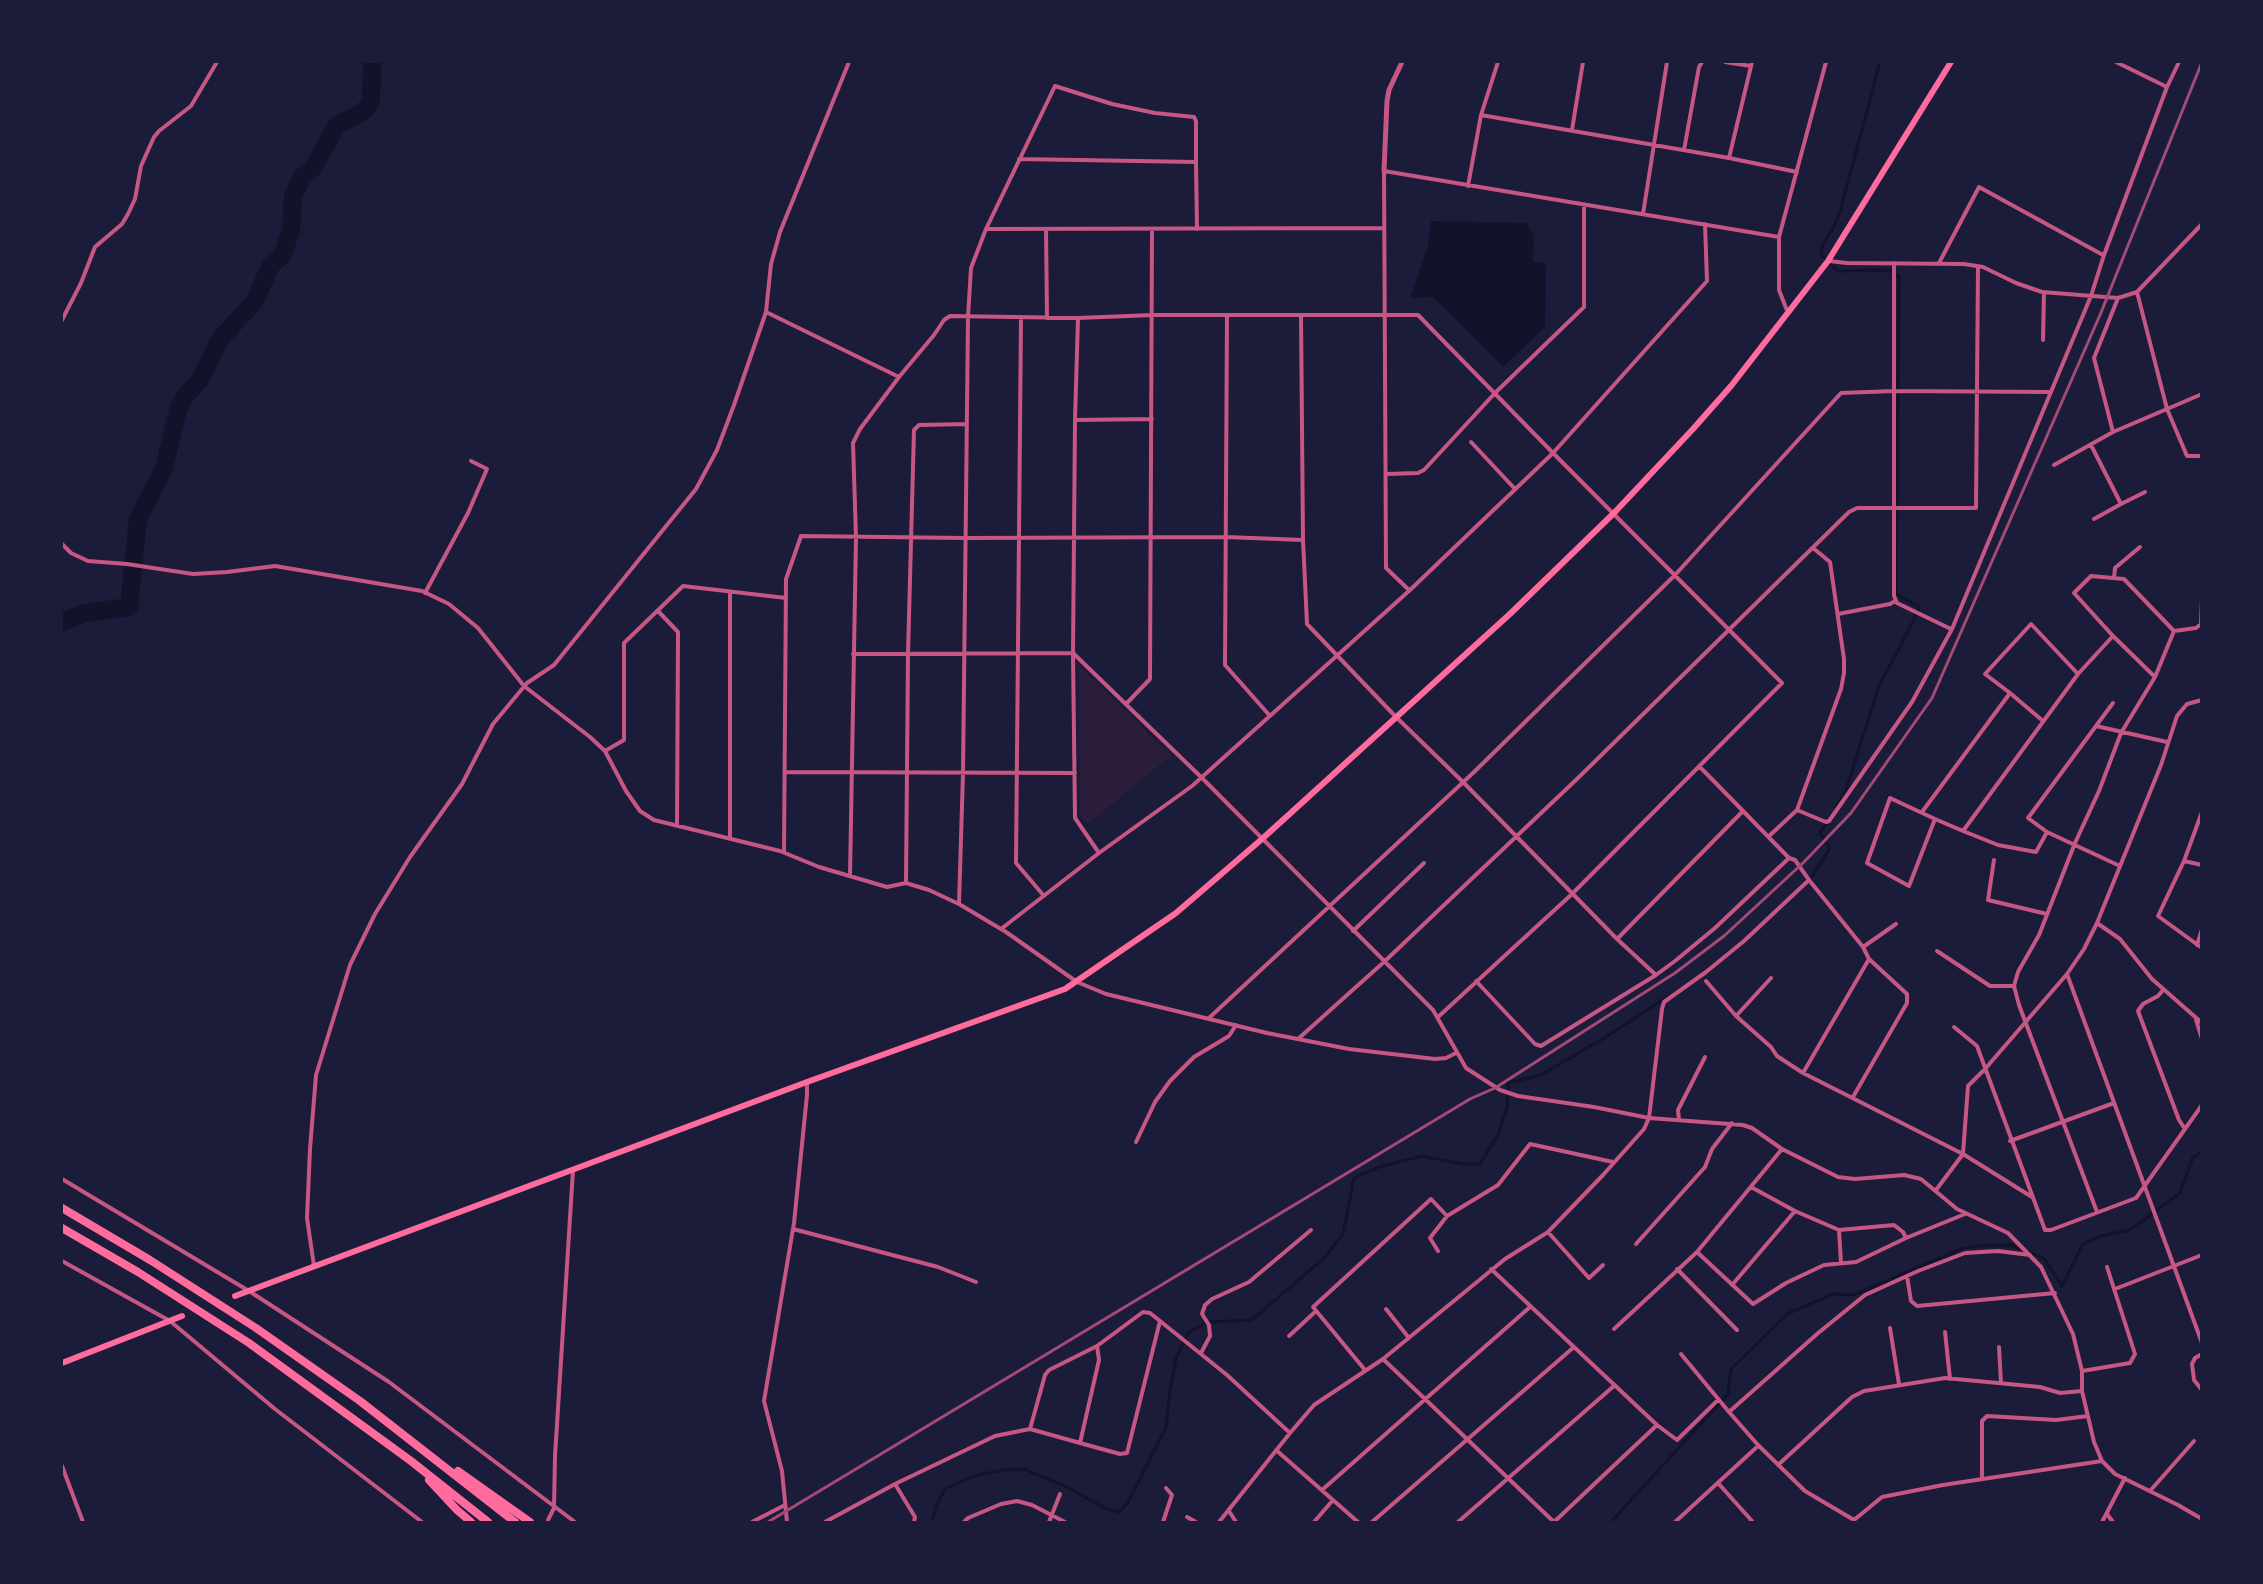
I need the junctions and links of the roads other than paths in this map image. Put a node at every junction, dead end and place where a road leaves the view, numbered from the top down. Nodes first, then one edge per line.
1 (217, 62) edge
2 (849, 62) edge
3 (1402, 62) edge
4 (1498, 62) edge
5 (1582, 62) edge
6 (1667, 62) edge
7 (1702, 62) edge
8 (1725, 62) edge
9 (1826, 62) edge
10 (1951, 62) edge
11 (2116, 62) edge
12 (2179, 62) edge
13 (1752, 64) edge
14 (2167, 87) junction
15 (1481, 115) junction
16 (1572, 130) junction
17 (1654, 145) junction
18 (1684, 150) junction
19 (1729, 158) junction
20 (1020, 159) junction
21 (1196, 162) junction
22 (1384, 171) junction
23 (1797, 172) junction
24 (1468, 186) junction
25 (1584, 204) junction
26 (1643, 214) junction
27 (1705, 224) junction
28 (2202, 224) edge
29 (1152, 228) junction
30 (1197, 228) junction
31 (1384, 228) junction
32 (986, 229) junction
33 (1046, 229) junction
34 (1779, 237) junction
35 (2104, 255) junction
36 (1828, 261) junction
37 (1894, 263) junction
38 (1939, 263) junction
39 (1978, 266) junction
40 (2044, 292) junction
41 (2137, 292) junction
42 (2091, 296) junction
43 (2118, 298) junction
44 (766, 312) junction
45 (1788, 313) junction
46 (1152, 315) junction
47 (1227, 315) junction
48 (1301, 315) junction
49 (1384, 315) junction
50 (968, 318) junction
51 (1021, 318) junction
52 (1047, 318) junction
53 (1078, 318) junction
54 (62, 320) edge
55 (2043, 340) dead end
56 (899, 377) junction
57 (1893, 391) junction
58 (1977, 392) junction
59 (2050, 392) junction
60 (1495, 393) junction
61 (2202, 393) edge
62 (2167, 409) junction
63 (1152, 419) junction
64 (1075, 420) junction
65 (967, 424) junction
66 (2113, 432) junction
67 (1471, 442) dead end
68 (2091, 445) junction
69 (1553, 453) junction
70 (2202, 456) edge
71 (471, 461) dead end
72 (2054, 465) dead end
73 (1386, 474) junction
74 (1515, 489) junction
75 (2145, 492) dead end
76 (2121, 504) junction
77 (1894, 509) junction
78 (1614, 513) junction
79 (2094, 519) dead end
80 (912, 537) junction
81 (1018, 537) junction
82 (1074, 537) junction
83 (1151, 537) junction
84 (1226, 537) junction
85 (856, 538) junction
86 (965, 538) junction
87 (1303, 540) junction
88 (62, 544) edge
89 (2140, 546) dead end
90 (1812, 548) junction
91 (1676, 575) junction
92 (2114, 578) junction
93 (1410, 590) junction
94 (730, 592) junction
95 (425, 593) junction
96 (786, 598) junction
97 (2202, 599) edge
98 (1895, 601) junction
99 (658, 610) junction
100 (1838, 614) junction
101 (1730, 629) junction
102 (1952, 629) junction
103 (2174, 631) junction
104 (2113, 636) junction
105 (1073, 653) junction
106 (853, 654) junction
107 (908, 654) junction
108 (963, 654) junction
109 (1018, 654) junction
110 (1336, 655) junction
111 (2078, 674) junction
112 (2155, 677) junction
113 (524, 686) junction
114 (2010, 693) junction
115 (2202, 700) edge
116 (2113, 703) dead end
117 (1126, 704) junction
118 (1270, 716) junction
119 (1396, 717) junction
120 (2043, 721) junction
121 (2096, 726) junction
122 (2121, 733) junction
123 (2167, 742) junction
124 (605, 751) junction
125 (1699, 766) junction
126 (785, 772) junction
127 (851, 772) junction
128 (907, 772) junction
129 (1017, 772) junction
130 (963, 773) junction
131 (1074, 773) junction
132 (1202, 778) junction
133 (1464, 782) junction
134 (1797, 810) junction
135 (1743, 811) junction
136 (1922, 812) junction
137 (2202, 812) edge
138 (1935, 819) junction
139 (677, 825) junction
140 (1963, 831) junction
141 (2047, 832) junction
142 (1515, 836) junction
143 (730, 837) junction
144 (1768, 837) junction
145 (1262, 839) junction
146 (2075, 843) junction
147 (783, 852) junction
148 (1099, 853) junction
149 (1789, 858) junction
150 (1994, 860) dead end
151 (2184, 861) junction
152 (1424, 862) dead end
153 (2202, 865) edge
154 (2120, 867) junction
155 (850, 876) junction
156 (1809, 880) junction
157 (906, 883) junction
158 (1572, 894) junction
159 (1044, 896) junction
160 (959, 904) junction
161 (1328, 906) junction
162 (2047, 914) junction
163 (2097, 923) junction
164 (1896, 924) dead end
165 (1001, 929) junction
166 (2202, 929) edge
167 (1353, 931) junction
168 (1617, 939) junction
169 (2200, 946) edge
170 (1863, 947) junction
171 (1937, 951) dead end
172 (1869, 959) junction
173 (1385, 961) junction
174 (2067, 974) junction
175 (1656, 975) junction
176 (1771, 978) dead end
177 (1476, 981) junction
178 (1706, 981) dead end
179 (1077, 982) junction
180 (2014, 986) junction
181 (2163, 990) junction
182 (1736, 1016) junction
183 (1438, 1017) junction
184 (1209, 1019) junction
185 (2026, 1020) junction
186 (2196, 1020) junction
187 (2202, 1023) edge
188 (1236, 1026) junction
189 (1954, 1027) dead end
190 (1298, 1039) junction
191 (2202, 1039) edge
192 (1456, 1053) junction
193 (1705, 1057) dead end
194 (1985, 1069) junction
195 (1803, 1073) junction
196 (807, 1082) junction
197 (1853, 1098) junction
198 (2114, 1103) junction
199 (2201, 1108) edge
200 (1649, 1118) junction
201 (1679, 1120) junction
202 (2063, 1121) junction
203 (1732, 1123) junction
204 (2184, 1129) junction
205 (2010, 1141) junction
206 (1136, 1142) dead end
207 (1782, 1149) junction
208 (1962, 1154) junction
209 (1613, 1162) junction
210 (573, 1169) junction
211 (62, 1179) edge
212 (2144, 1184) junction
213 (1751, 1187) junction
214 (1936, 1190) junction
215 (2032, 1197) junction
216 (62, 1208) edge
217 (1795, 1211) junction
218 (2097, 1212) junction
219 (1965, 1214) junction
220 (1447, 1216) junction
221 (62, 1228) edge
222 (793, 1228) junction
223 (1311, 1230) dead end
224 (1839, 1230) junction
225 (1548, 1232) junction
226 (1906, 1238) junction
227 (1636, 1244) dead end
228 (1438, 1251) dead end
229 (1697, 1252) junction
230 (2031, 1255) junction
231 (2202, 1255) edge
232 (62, 1261) edge
233 (1841, 1264) junction
234 (1603, 1265) dead end
235 (314, 1266) junction
236 (2175, 1266) junction
237 (2107, 1267) dead end
238 (1491, 1269) junction
239 (1677, 1269) junction
240 (1907, 1276) junction
241 (976, 1282) dead end
242 (1732, 1285) junction
243 (2115, 1289) junction
244 (249, 1291) junction
245 (2055, 1293) junction
246 (235, 1296) dead end
247 (1530, 1307) junction
248 (1386, 1309) dead end
249 (1316, 1311) junction
250 (182, 1316) dead end
251 (1160, 1321) junction
252 (170, 1322) junction
253 (1890, 1328) dead end
254 (1614, 1329) dead end
255 (1737, 1330) dead end
256 (1945, 1332) dead end
257 (1289, 1336) dead end
258 (1409, 1338) junction
259 (2202, 1342) edge
260 (1097, 1346) junction
261 (1574, 1347) junction
262 (1999, 1347) dead end
263 (1201, 1353) junction
264 (1681, 1354) dead end
265 (2202, 1354) edge
266 (1383, 1359) junction
267 (62, 1363) edge
268 (1365, 1370) junction
269 (2082, 1371) junction
270 (1950, 1379) junction
271 (2001, 1383) junction
272 (1899, 1384) junction
273 (1615, 1385) junction
274 (2202, 1390) edge
275 (2082, 1392) junction
276 (1718, 1400) junction
277 (1425, 1401) junction
278 (1729, 1412) junction
279 (2088, 1416) junction
280 (1657, 1425) junction
281 (1030, 1429) junction
282 (1290, 1433) junction
283 (1468, 1440) junction
284 (2194, 1441) dead end
285 (1080, 1443) junction
286 (419, 1445) junction
287 (1758, 1445) junction
288 (1276, 1450) junction
289 (411, 1461) junction
290 (2102, 1461) junction
291 (1778, 1465) junction
292 (62, 1466) edge
293 (2125, 1478) junction
294 (1982, 1479) junction
295 (1508, 1480) junction
296 (1718, 1483) junction
297 (895, 1484) junction
298 (1166, 1488) dead end
299 (1322, 1490) junction
300 (2150, 1491) junction
301 (1060, 1494) dead end
302 (1333, 1500) junction
303 (785, 1505) junction
304 (554, 1508) junction
305 (1229, 1510) junction
306 (1051, 1514) junction
307 (2107, 1514) junction
308 (1187, 1517) dead end
309 (2202, 1519) edge
310 (548, 1520) dead end
311 (83, 1522) edge
312 (422, 1522) edge
313 (471, 1522) edge
314 (488, 1522) edge
315 (515, 1522) edge
316 (530, 1522) edge
317 (575, 1522) edge
318 (752, 1522) edge
319 (787, 1522) edge
320 (825, 1522) edge
321 (914, 1522) edge
322 (964, 1522) edge
323 (1048, 1522) edge
324 (1065, 1522) edge
325 (1163, 1522) edge
326 (1196, 1522) edge
327 (1219, 1522) edge
328 (1236, 1522) edge
329 (1314, 1522) edge
330 (1358, 1522) edge
331 (1372, 1522) edge
332 (1458, 1522) edge
333 (1675, 1522) edge
334 (1750, 1522) edge
335 (2102, 1522) edge
336 (2113, 1522) edge

1 - 54 street
2 - 44 street
3 - 22 street
4 - 15 street
5 - 16 street
6 - 17 street
7 - 18 street
8 - 13 street
9 - 23 street
10 - 36 main road
11 - 14 street
12 - 14 street
13 - 19 street
14 - 35 street
15 - 16 street
15 - 24 street
16 - 17 street
17 - 18 street
17 - 26 street
18 - 19 street
19 - 23 street
20 - 21 street
20 - 21 street
20 - 32 street
21 - 30 street
22 - 24 street
22 - 31 street
23 - 34 street
24 - 25 street
25 - 26 street
25 - 60 street
26 - 27 street
27 - 34 street
27 - 69 street
28 - 41 street
29 - 30 street
29 - 33 street
29 - 46 street
30 - 31 street
31 - 49 street
32 - 33 street
32 - 50 street
33 - 52 street
34 - 45 street
35 - 38 street
35 - 42 street
36 - 37 street
36 - 45 main road
37 - 38 street
37 - 57 street
38 - 39 street
39 - 40 street
39 - 58 street
40 - 42 street
40 - 55 street
41 - 43 street
41 - 62 street
42 - 43 street
42 - 59 street
43 - 66 street
44 - 56 street
44 - 113 street
45 - 78 main road
46 - 47 street
46 - 53 street
46 - 63 street
47 - 48 street
47 - 84 street
48 - 49 street
48 - 87 street
49 - 60 street
49 - 73 street
50 - 51 street
50 - 56 street
50 - 65 street
51 - 52 street
51 - 81 street
52 - 53 street
53 - 64 street
56 - 85 street
57 - 58 street
57 - 77 street
57 - 91 street
58 - 59 street
58 - 77 street
59 - 102 street
60 - 69 street
60 - 73 street
61 - 62 street
62 - 66 street
62 - 70 street
63 - 64 street
63 - 83 street
64 - 82 street
65 - 80 street
65 - 86 street
66 - 68 street
67 - 74 street
68 - 72 street
68 - 76 street
69 - 74 street
69 - 78 street
71 - 95 street
73 - 93 street
74 - 93 street
75 - 76 street
76 - 79 street
77 - 90 street
77 - 98 street
78 - 91 street
78 - 119 main road
80 - 85 street
80 - 86 street
80 - 107 street
81 - 82 street
81 - 86 street
81 - 109 street
82 - 83 street
82 - 105 street
83 - 84 street
83 - 117 street
84 - 87 street
84 - 118 street
85 - 96 street
85 - 106 street
86 - 108 street
87 - 110 street
88 - 95 street
89 - 92 street
90 - 100 street
90 - 101 street
91 - 101 street
91 - 133 street
92 - 103 street
92 - 104 street
93 - 110 street
94 - 96 street
94 - 99 street
94 - 143 street
95 - 113 street
96 - 126 street
97 - 103 street
98 - 100 street
98 - 102 street
99 - 124 street
99 - 139 street
100 - 134 street
101 - 125 street
101 - 142 street
102 - 134 street
103 - 112 street
104 - 111 street
104 - 112 street
105 - 109 street
105 - 117 street
105 - 131 street
106 - 107 street
106 - 127 street
107 - 108 street
107 - 128 street
108 - 109 street
108 - 130 street
109 - 129 street
110 - 118 street
110 - 119 street
111 - 114 street
111 - 120 street
112 - 122 street
113 - 124 street
113 - 235 street
114 - 120 street
114 - 136 street
115 - 123 street
116 - 121 street
117 - 132 street
118 - 132 street
119 - 133 street
119 - 145 main road
120 - 140 street
121 - 122 street
121 - 141 street
122 - 123 street
122 - 146 street
123 - 154 street
124 - 139 street
125 - 135 street
125 - 158 street
126 - 127 street
126 - 147 street
127 - 128 street
127 - 155 street
128 - 130 street
128 - 157 street
129 - 130 street
129 - 131 street
129 - 159 street
130 - 160 street
131 - 148 street
132 - 145 street
132 - 148 street
133 - 142 street
133 - 161 street
134 - 144 street
135 - 144 street
135 - 168 street
136 - 138 street
136 - 138 street
137 - 151 street
138 - 140 street
139 - 143 street
140 - 141 street
141 - 146 street
142 - 158 street
142 - 173 street
143 - 147 street
144 - 149 street
145 - 161 street
145 - 179 main road
146 - 154 street
146 - 162 street
147 - 155 street
148 - 159 street
149 - 156 street
149 - 175 street
150 - 162 street
151 - 153 street
151 - 169 street
152 - 167 street
154 - 163 street
155 - 157 street
156 - 170 street
156 - 200 street
157 - 160 street
158 - 168 street
158 - 177 street
159 - 165 street
160 - 165 street
161 - 167 street
161 - 184 street
162 - 180 street
163 - 174 street
163 - 181 street
164 - 170 street
165 - 179 street
166 - 169 street
167 - 173 street
168 - 175 street
170 - 172 street
171 - 180 street
172 - 195 street
172 - 197 street
173 - 183 street
173 - 190 street
174 - 185 street
174 - 198 street
175 - 177 street
176 - 182 street
177 - 183 street
178 - 182 street
179 - 184 street
179 - 196 main road
180 - 185 street
181 - 186 street
181 - 204 street
182 - 195 street
183 - 192 street
184 - 188 street
185 - 194 street
185 - 202 street
186 - 187 street
186 - 191 street
188 - 190 street
188 - 206 street
189 - 194 street
190 - 192 street
192 - 200 street
193 - 201 street
194 - 205 street
194 - 208 street
195 - 197 street
196 - 210 main road
196 - 222 street
197 - 208 street
198 - 202 street
198 - 212 street
199 - 204 street
200 - 201 street
200 - 209 street
201 - 203 street
202 - 205 street
202 - 218 street
203 - 207 street
203 - 227 street
204 - 212 street
205 - 215 street
207 - 213 street
207 - 214 street
208 - 214 street
208 - 215 street
209 - 220 street
209 - 225 street
210 - 235 main road
210 - 304 street
211 - 244 street
212 - 218 street
212 - 236 street
213 - 217 street
213 - 229 street
214 - 219 street
215 - 218 street
216 - 286 highway
217 - 224 street
217 - 242 street
219 - 226 street
219 - 230 street
220 - 228 street
220 - 249 street
221 - 289 highway
222 - 241 street
222 - 303 street
223 - 263 street
224 - 226 street
224 - 233 street
225 - 234 street
225 - 238 street
226 - 233 street
229 - 239 street
229 - 242 street
230 - 240 street
230 - 245 street
231 - 236 street
232 - 252 street
233 - 242 street
235 - 244 main road
236 - 243 street
236 - 259 street
237 - 243 street
238 - 247 street
238 - 258 street
239 - 254 street
239 - 255 street
240 - 245 street
240 - 278 street
243 - 269 street
244 - 246 main road
244 - 304 street
245 - 269 street
247 - 261 street
247 - 277 street
248 - 258 street
249 - 257 street
249 - 268 street
250 - 252 main road
251 - 260 street
251 - 263 street
251 - 285 street
252 - 267 main road
252 - 312 street
253 - 272 street
256 - 270 street
258 - 266 street
260 - 281 street
260 - 285 street
261 - 273 street
261 - 283 street
262 - 271 street
263 - 282 street
264 - 276 street
265 - 274 street
266 - 268 street
266 - 277 street
268 - 282 street
269 - 275 street
270 - 271 street
270 - 272 street
271 - 275 street
272 - 291 street
273 - 280 street
273 - 295 street
275 - 279 street
276 - 278 street
276 - 280 street
277 - 283 street
277 - 299 street
278 - 287 street
279 - 290 street
279 - 294 street
280 - 295 street
281 - 285 street
281 - 297 street
282 - 288 street
283 - 295 street
283 - 331 street
284 - 300 street
286 - 315 highway
286 - 316 highway
287 - 291 street
287 - 296 street
288 - 299 street
288 - 305 street
289 - 313 highway
289 - 314 highway
290 - 293 street
290 - 294 street
291 - 294 street
292 - 311 street
293 - 300 street
293 - 307 street
295 - 332 street
296 - 333 street
296 - 334 street
297 - 320 street
297 - 321 street
298 - 325 street
299 - 302 street
300 - 309 street
301 - 306 street
302 - 329 street
302 - 330 street
303 - 318 street
303 - 319 street
304 - 310 street
304 - 317 street
305 - 327 street
305 - 328 street
306 - 322 street
306 - 323 street
306 - 324 street
307 - 335 street
307 - 336 street
308 - 326 street

